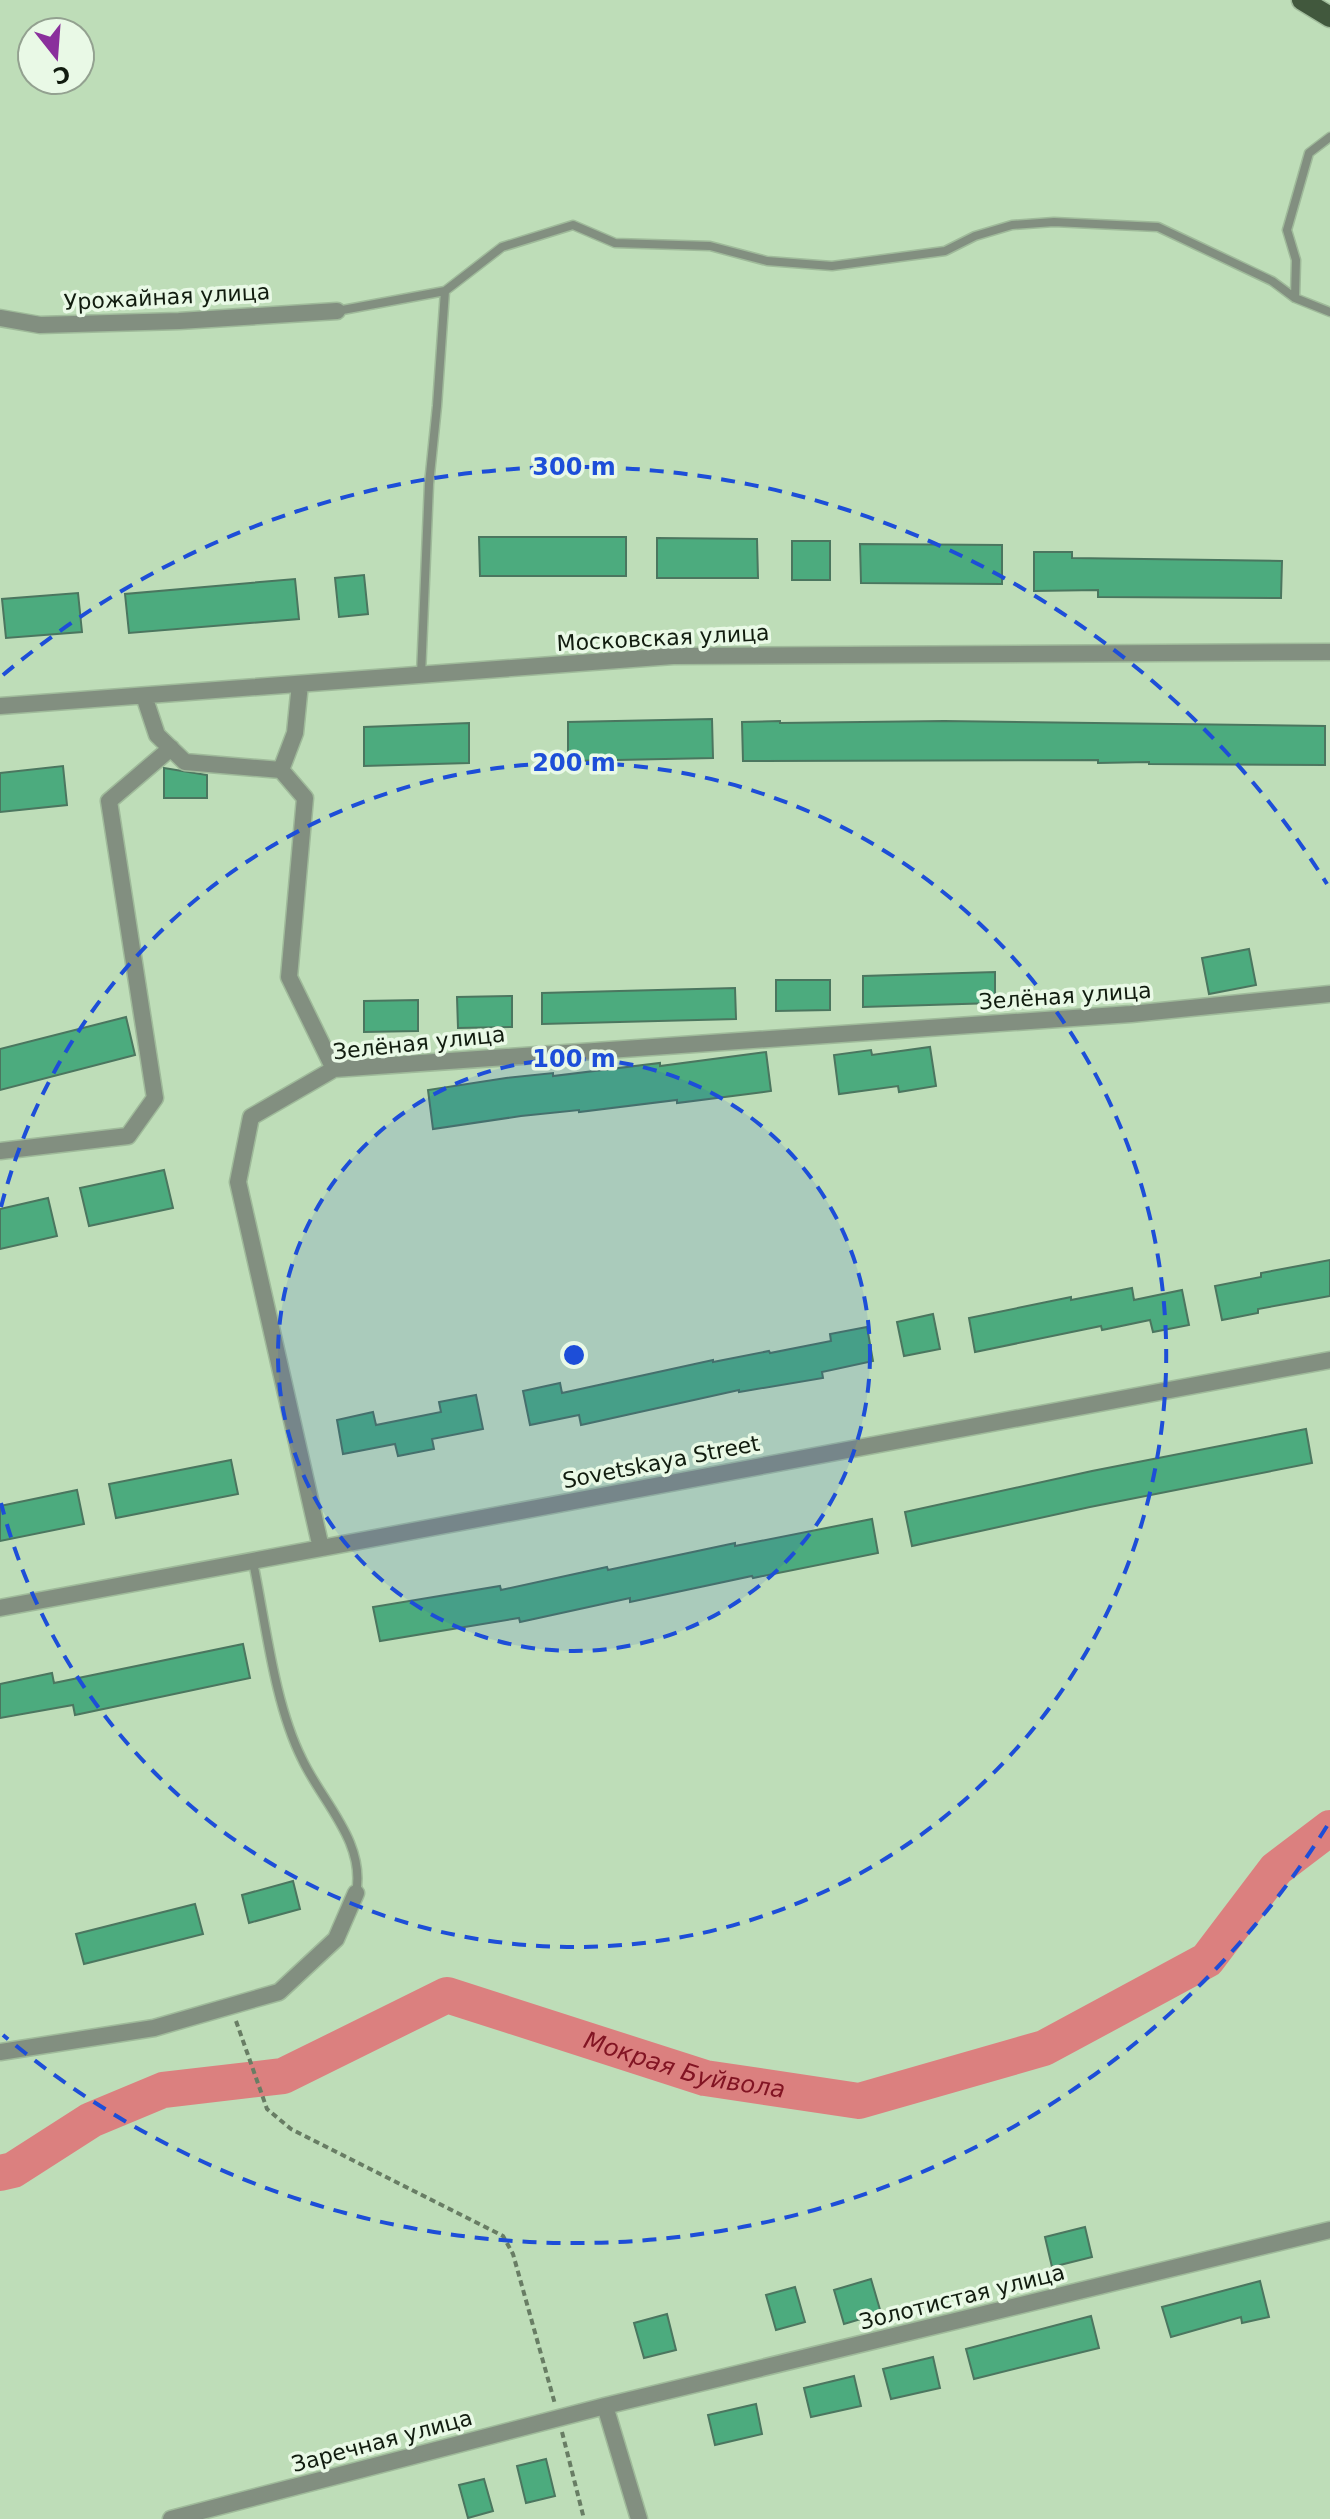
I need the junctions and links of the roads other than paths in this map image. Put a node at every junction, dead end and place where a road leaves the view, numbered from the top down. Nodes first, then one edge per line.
1 (1302, 0) edge
2 (1330, 17) edge
3 (1330, 137) edge
4 (445, 291) junction
5 (1295, 298) junction
6 (337, 311) joint
7 (1330, 312) edge
8 (0, 318) edge
9 (1330, 652) edge
10 (421, 675) junction
11 (300, 684) junction
12 (144, 696) junction
13 (0, 706) edge
14 (171, 748) junction
15 (281, 770) junction
16 (1330, 994) edge
17 (334, 1069) junction
18 (0, 1151) edge
19 (1330, 1360) edge
20 (321, 1548) junction
21 (253, 1561) junction
22 (0, 1608) edge
23 (356, 1893) joint
24 (0, 2052) edge
25 (1330, 2230) edge
26 (605, 2406) junction
27 (171, 2519) edge
28 (639, 2519) edge

1 - 2 main road
3 - 5 lane
4 - 5 lane
4 - 6 lane
4 - 10 lane
5 - 7 lane
6 - 8 street, Урожайная улица
9 - 10 street, Московская улица
10 - 11 street, Московская улица
11 - 12 street, Московская улица
11 - 15 street
12 - 13 street, Московская улица
12 - 14 street
14 - 15 street
14 - 18 street
15 - 17 street
16 - 17 street, Зелёная улица
17 - 20 street, Зелёная улица
19 - 20 street, Sovetskaya Street
20 - 21 street, Sovetskaya Street
21 - 22 street, Sovetskaya Street
21 - 23 lane
23 - 24 street
25 - 26 street, Золотистая улица
26 - 27 street, Заречная улица
26 - 28 street

